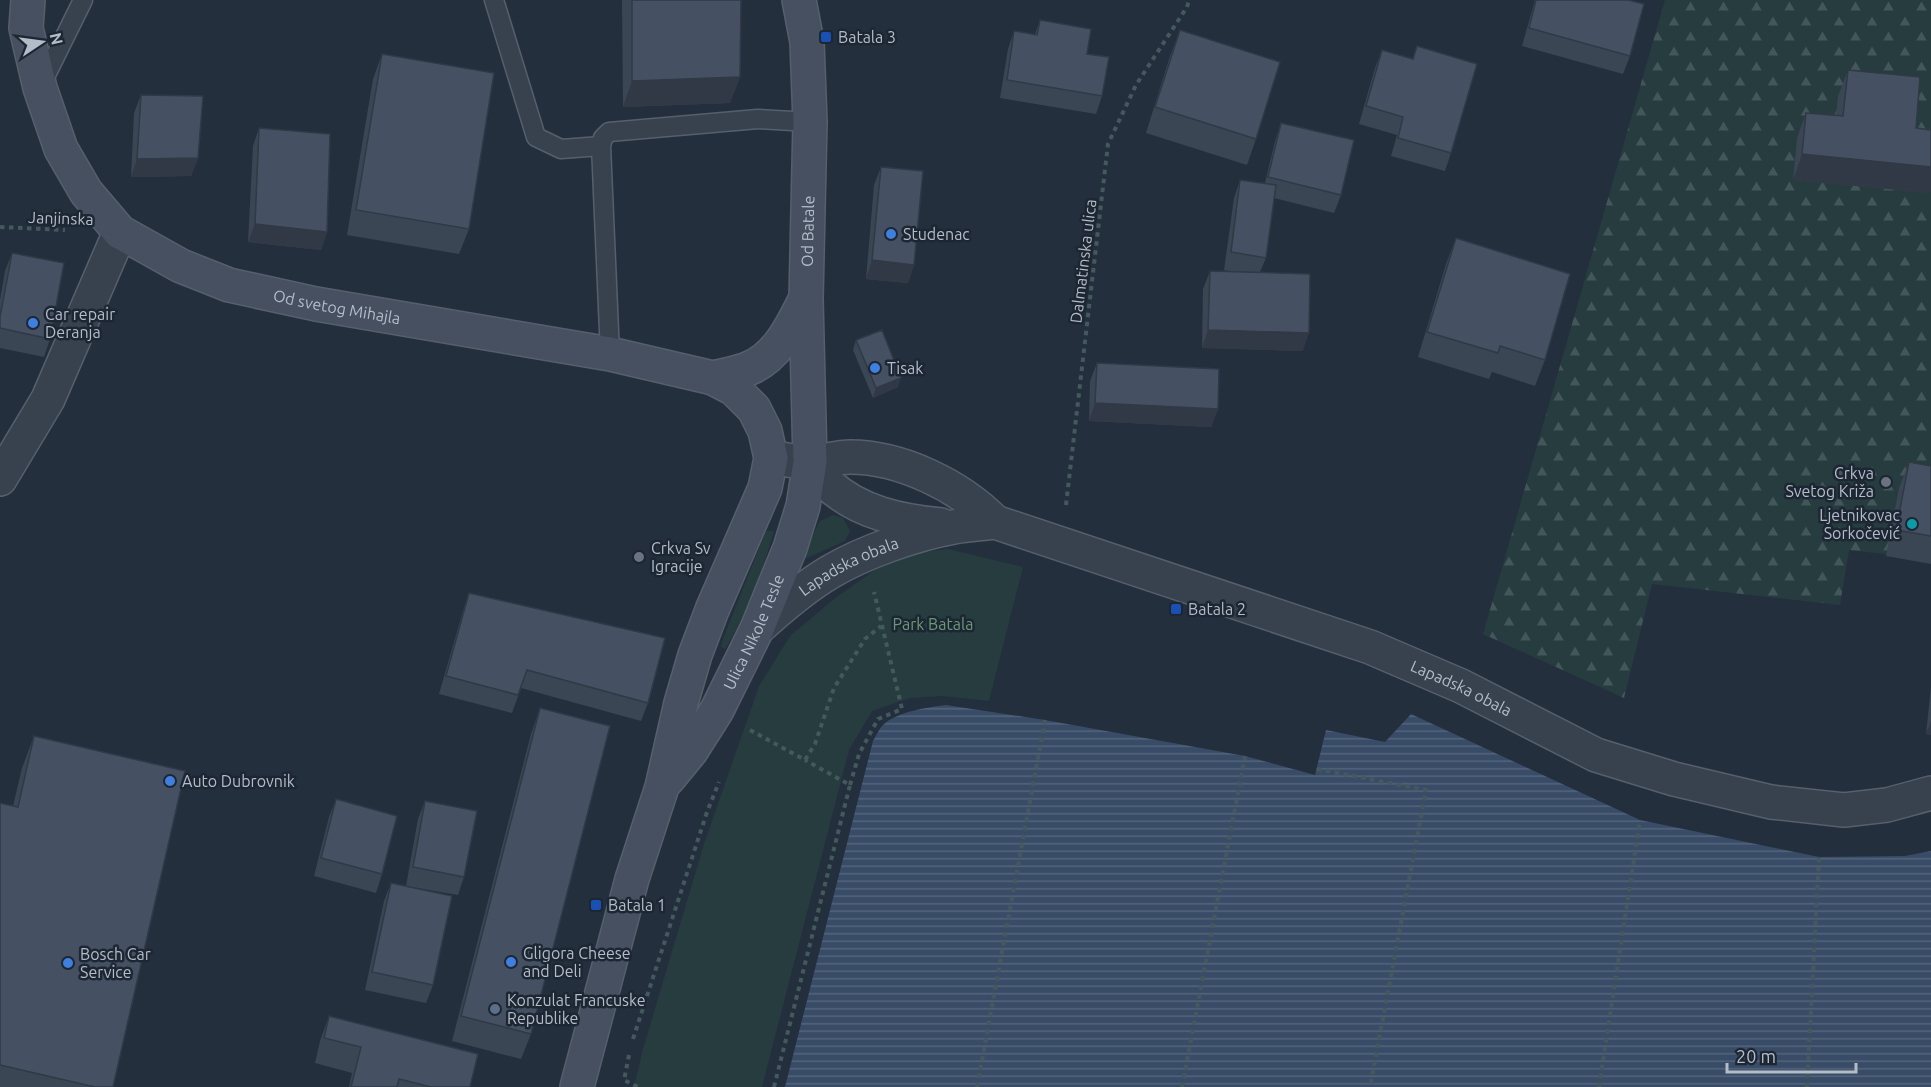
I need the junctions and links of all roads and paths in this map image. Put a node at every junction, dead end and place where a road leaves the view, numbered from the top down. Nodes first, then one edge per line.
1 (28, 0) edge
2 (83, 0) edge
3 (494, 0) edge
4 (799, 0) edge
5 (1189, 0) edge
6 (40, 88) junction
7 (810, 122) junction
8 (601, 146) junction
9 (0, 227) edge
10 (120, 232) junction
11 (806, 299) junction
12 (610, 354) junction
13 (713, 378) junction
14 (771, 458) junction
15 (810, 462) junction
16 (0, 479) edge
17 (995, 522) junction
18 (954, 527) junction
19 (1061, 545) junction
20 (757, 628) junction
21 (1045, 720) dead end
22 (742, 725) dead end
23 (1245, 756) dead end
24 (805, 760) junction
25 (1317, 770) dead end
26 (720, 780) dead end
27 (850, 785) junction
28 (662, 787) junction
29 (1931, 793) edge
30 (1640, 820) dead end
31 (1819, 857) dead end
32 (578, 1087) edge
33 (638, 1087) edge
34 (774, 1087) edge
35 (977, 1087) edge
36 (1182, 1087) edge
37 (1370, 1087) edge
38 (1599, 1087) edge
39 (1807, 1087) edge

1 - 6 main road, Od svetog Mihajla
2 - 6 lane
3 - 8 lane
4 - 7 main road, Od Batale
5 - 19 path, Dalmatinska ulica
6 - 10 main road, Od svetog Mihajla
7 - 8 lane
7 - 11 main road, Od Batale
8 - 12 lane
9 - 10 path, Janjinska
10 - 12 main road, Od svetog Mihajla
10 - 16 street
11 - 13 main road
11 - 15 main road, Od Batale
12 - 13 main road, Od svetog Mihajla
13 - 14 main road, Od svetog Mihajla
14 - 15 street, Lapadska obala
14 - 28 main road, Ulica Nikole Tesle
15 - 17 street, Lapadska obala
15 - 18 street, Lapadska obala
15 - 20 main road, Ulica Nikole Tesle
17 - 18 street, Lapadska obala
17 - 19 street, Lapadska obala
18 - 20 street, Lapadska obala
19 - 29 street, Lapadska obala
20 - 28 main road, Ulica Nikole Tesle
21 - 35 path
22 - 24 path
23 - 36 path
24 - 27 path
24 - 27 path
25 - 37 path
26 - 33 path
27 - 34 path
28 - 32 main road, Ulica Nikole Tesle
30 - 38 path
31 - 39 path

